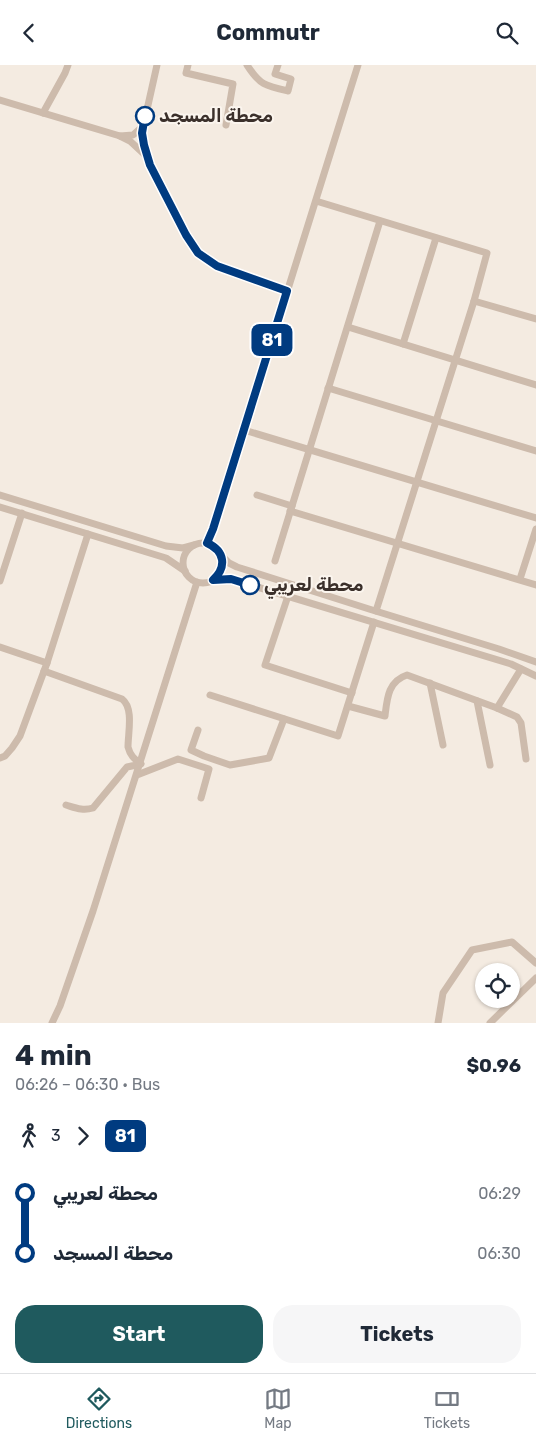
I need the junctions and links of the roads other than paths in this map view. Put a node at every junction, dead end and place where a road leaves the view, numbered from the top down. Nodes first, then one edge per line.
1 (68, 65) edge
2 (157, 65) edge
3 (188, 65) edge
4 (247, 65) edge
5 (278, 65) edge
6 (358, 65) edge
7 (0, 100) edge
8 (43, 113) junction
9 (226, 125) dead end
10 (143, 126) junction
11 (120, 136) junction
12 (150, 165) junction
13 (316, 201) junction
14 (380, 221) junction
15 (436, 238) junction
16 (287, 291) junction
17 (474, 301) junction
18 (536, 319) edge
19 (348, 327) junction
20 (403, 344) junction
21 (456, 360) junction
22 (536, 385) edge
23 (328, 388) junction
24 (437, 420) junction
25 (244, 430) junction
26 (309, 451) junction
27 (536, 451) edge
28 (417, 483) junction
29 (0, 495) edge
30 (258, 495) dead end
31 (0, 507) edge
32 (291, 508) junction
33 (22, 513) junction
34 (536, 518) edge
35 (536, 529) edge
36 (88, 534) junction
37 (207, 543) junction
38 (398, 543) junction
39 (194, 545) junction
40 (221, 555) junction
41 (275, 561) dead end
42 (184, 571) junction
43 (0, 579) edge
44 (520, 579) junction
45 (213, 580) junction
46 (198, 582) junction
47 (536, 585) edge
48 (288, 596) junction
49 (376, 611) junction
50 (374, 622) junction
51 (0, 647) edge
52 (536, 662) edge
53 (47, 663) junction
54 (521, 669) junction
55 (44, 671) junction
56 (536, 676) edge
57 (430, 683) junction
58 (352, 693) junction
59 (210, 695) dead end
60 (477, 701) junction
61 (348, 706) junction
62 (497, 708) junction
63 (284, 719) junction
64 (198, 730) dead end
65 (443, 745) dead end
66 (0, 758) edge
67 (526, 759) dead end
68 (141, 764) junction
69 (490, 765) dead end
70 (137, 775) junction
71 (201, 798) dead end
72 (66, 805) dead end
73 (536, 963) edge
74 (536, 978) edge
75 (52, 1023) edge
76 (438, 1023) edge
77 (490, 1023) edge

1 - 8 street
2 - 10 street
3 - 9 street
4 - 5 street
6 - 13 street
7 - 8 street
8 - 11 street
10 - 11 street
10 - 12 street
11 - 12 street
12 - 16 street
13 - 14 street
13 - 16 street
14 - 15 street
14 - 19 street
15 - 17 street
15 - 20 street
16 - 25 street
17 - 18 street
17 - 21 street
19 - 20 street
19 - 23 street
20 - 21 street
21 - 22 street
21 - 24 street
23 - 24 street
23 - 26 street
24 - 27 street
24 - 28 street
25 - 26 street
25 - 37 street
26 - 28 street
26 - 32 street
28 - 34 street
28 - 38 street
29 - 39 street
30 - 32 street
31 - 33 street
32 - 38 street
32 - 41 street
33 - 36 street
33 - 43 street
35 - 44 street
36 - 42 street
36 - 53 street
37 - 39 street
37 - 40 street
38 - 44 street
38 - 49 street
39 - 42 street
40 - 45 street
40 - 49 street
42 - 46 street
44 - 47 street
45 - 46 street
45 - 48 street
46 - 68 street
48 - 50 street
48 - 58 street
49 - 52 street
50 - 54 street
50 - 58 street
51 - 53 street
53 - 55 street
54 - 56 street
54 - 62 street
55 - 66 street
55 - 68 street
57 - 60 street
57 - 61 street
57 - 65 street
58 - 61 street
59 - 63 street
60 - 62 street
60 - 69 street
61 - 63 street
62 - 67 street
63 - 64 street
68 - 70 street
68 - 72 street
70 - 71 street
70 - 75 street
73 - 76 street
74 - 77 street

